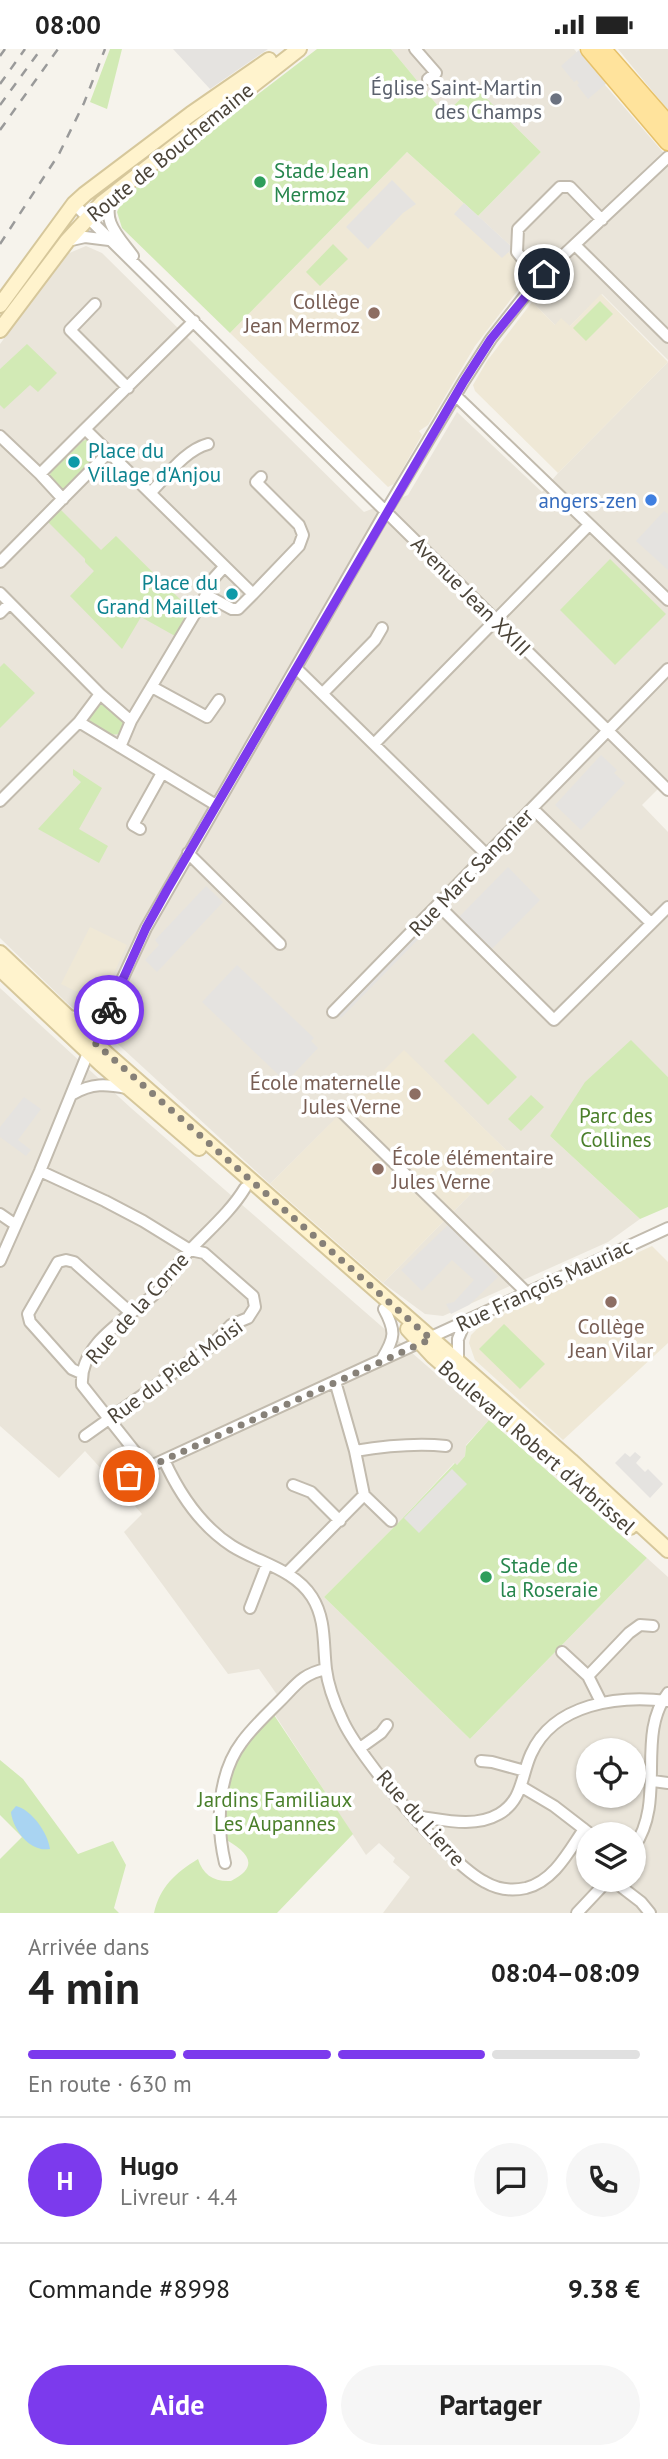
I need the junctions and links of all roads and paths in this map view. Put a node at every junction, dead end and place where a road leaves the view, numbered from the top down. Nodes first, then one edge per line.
1 (284, 49) edge
2 (299, 49) edge
3 (415, 49) edge
4 (589, 49) edge
5 (602, 49) edge
6 (428, 79) dead end
7 (668, 124) edge
8 (668, 142) edge
9 (668, 156) edge
10 (115, 192) junction
11 (74, 204) junction
12 (87, 218) junction
13 (602, 220) junction
14 (109, 240) junction
15 (67, 241) junction
16 (575, 245) junction
17 (538, 279) junction
18 (154, 283) junction
19 (95, 304) dead end
20 (0, 305) edge
21 (194, 321) junction
22 (0, 330) edge
23 (668, 337) edge
24 (128, 388) junction
25 (456, 396) junction
26 (85, 429) junction
27 (0, 436) edge
28 (208, 444) dead end
29 (109, 452) junction
30 (40, 474) junction
31 (261, 477) dead end
32 (151, 492) junction
33 (63, 499) junction
34 (386, 511) junction
35 (589, 525) junction
36 (0, 562) edge
37 (224, 567) junction
38 (0, 593) edge
39 (253, 594) junction
40 (206, 595) junction
41 (668, 600) edge
42 (10, 603) junction
43 (0, 613) edge
44 (496, 620) junction
45 (382, 628) dead end
46 (297, 669) junction
47 (668, 669) edge
48 (152, 687) junction
49 (323, 693) junction
50 (100, 694) junction
51 (219, 700) dead end
52 (131, 721) junction
53 (79, 722) junction
54 (608, 731) junction
55 (374, 744) junction
56 (120, 747) junction
57 (162, 773) junction
58 (668, 790) edge
59 (0, 801) edge
60 (216, 805) junction
61 (533, 809) junction
62 (140, 829) dead end
63 (188, 853) junction
64 (487, 855) junction
65 (438, 905) junction
66 (668, 907) edge
67 (651, 923) junction
68 (280, 944) dead end
69 (0, 953) edge
70 (0, 969) edge
71 (110, 1006) junction
72 (333, 1012) dead end
73 (66, 1016) junction
74 (91, 1047) junction
75 (129, 1088) junction
76 (73, 1094) junction
77 (342, 1112) dead end
78 (40, 1171) junction
79 (245, 1188) junction
80 (0, 1214) edge
81 (16, 1225) junction
82 (668, 1228) edge
83 (190, 1250) junction
84 (0, 1261) edge
85 (527, 1293) junction
86 (384, 1309) junction
87 (131, 1313) junction
88 (466, 1320) junction
89 (426, 1341) junction
90 (383, 1359) junction
91 (458, 1362) junction
92 (81, 1373) junction
93 (335, 1381) junction
94 (109, 1419) junction
95 (85, 1436) dead end
96 (446, 1446) dead end
97 (355, 1451) junction
98 (164, 1460) junction
99 (148, 1468) junction
100 (129, 1476) dead end
101 (293, 1485) dead end
102 (364, 1495) junction
103 (340, 1521) junction
104 (391, 1521) dead end
105 (668, 1550) edge
106 (668, 1562) edge
107 (267, 1564) junction
108 (287, 1573) junction
109 (250, 1608) dead end
110 (653, 1626) dead end
111 (562, 1652) dead end
112 (326, 1669) junction
113 (588, 1676) junction
114 (666, 1698) edge
115 (601, 1702) junction
116 (387, 1725) dead end
117 (360, 1748) junction
118 (481, 1761) dead end
119 (525, 1770) junction
120 (653, 1781) junction
121 (668, 1783) edge
122 (522, 1787) junction
123 (414, 1816) junction
124 (576, 1823) edge
125 (646, 1824) edge
126 (576, 1845) edge
127 (225, 1863) dead end
128 (597, 1892) edge
129 (628, 1892) edge
130 (577, 1913) edge
131 (650, 1913) edge

1 - 11 street, Route de Bouchemaine
2 - 10 street, Route de Bouchemaine
3 - 6 street
4 - 8 main road
5 - 7 main road
9 - 13 street
10 - 12 street, Route de Bouchemaine
10 - 18 street, Avenue Jean XXIII
11 - 12 street, Avenue Jean XXIII
11 - 20 street, Route de Bouchemaine
12 - 14 street, Avenue Jean XXIII
12 - 15 street, Route de Bouchemaine
13 - 16 street
13 - 17 street
14 - 15 street
14 - 18 street, Avenue Jean XXIII
15 - 22 street, Route de Bouchemaine
16 - 17 street
16 - 23 street
17 - 25 street
18 - 21 street, Avenue Jean XXIII
19 - 24 street
21 - 24 street
21 - 34 street, Avenue Jean XXIII
24 - 26 street
25 - 34 street
25 - 35 street
26 - 29 street
26 - 30 street
27 - 30 street
28 - 32 street
29 - 32 street
29 - 33 street
30 - 33 street
31 - 39 street
32 - 37 street
33 - 36 street
34 - 44 street, Avenue Jean XXIII
34 - 46 street
35 - 41 street
35 - 44 street
37 - 39 street
37 - 40 street
38 - 42 street
39 - 40 street
40 - 48 street
42 - 43 street
42 - 50 street
44 - 54 street, Avenue Jean XXIII
44 - 55 street
45 - 49 street
46 - 49 street
46 - 60 street
47 - 54 street, Rue Marc Sangnier
48 - 51 street
48 - 52 street
49 - 55 street
50 - 52 street
50 - 53 street
52 - 56 street
53 - 56 street
53 - 59 street
54 - 58 street, Avenue Jean XXIII
54 - 61 street, Rue Marc Sangnier
55 - 64 street
56 - 57 street
57 - 60 street
57 - 62 street
60 - 63 street
61 - 64 street, Rue Marc Sangnier
61 - 67 street
63 - 68 street
63 - 71 street
64 - 65 street, Rue Marc Sangnier
65 - 67 street
65 - 72 street, Rue Marc Sangnier
66 - 67 street
69 - 73 street, Boulevard Robert d'Arbrissel
70 - 74 street, Boulevard Robert d'Arbrissel
71 - 73 street
71 - 74 street
73 - 74 street, Boulevard Robert d'Arbrissel
74 - 75 street, Boulevard Robert d'Arbrissel
74 - 76 street
74 - 89 street, Boulevard Robert d'Arbrissel
75 - 76 street
75 - 79 street, Boulevard Robert d'Arbrissel
76 - 78 street
77 - 85 street
78 - 81 street
78 - 83 street, Rue du Pied Moisi
79 - 83 street, Rue de la Corne
79 - 86 street, Boulevard Robert d'Arbrissel
80 - 81 street
81 - 84 street
82 - 85 street, Rue François Mauriac
83 - 87 street, Rue de la Corne
83 - 94 street, Rue du Pied Moisi
85 - 88 street, Rue François Mauriac
86 - 89 street, Boulevard Robert d'Arbrissel
86 - 90 street
87 - 92 street, Rue de la Corne
87 - 92 street
88 - 89 street, Rue François Mauriac
88 - 91 street
89 - 90 street, Rue François Mauriac
89 - 91 street, Boulevard Robert d'Arbrissel
89 - 106 street, Boulevard Robert d'Arbrissel
90 - 93 street, Rue François Mauriac
91 - 105 street, Boulevard Robert d'Arbrissel
92 - 94 street, Rue de la Corne
93 - 97 street
93 - 98 street, Rue François Mauriac
94 - 95 street, Rue du Pied Moisi
94 - 99 street, Rue de la Corne
96 - 97 street
97 - 102 street
98 - 99 street, Rue François Mauriac
98 - 107 street, Rue du Lierre
99 - 100 street, Rue François Mauriac
101 - 103 street
102 - 103 street
102 - 104 street
103 - 108 street
107 - 108 street, Rue du Lierre
107 - 109 street
108 - 112 street, Rue du Lierre
110 - 113 street
111 - 113 street
112 - 117 street, Rue du Lierre
112 - 127 street
113 - 115 street
114 - 115 street
114 - 120 street
115 - 119 street
116 - 117 street, Rue du Lierre
117 - 123 street, Rue du Lierre
118 - 119 street
119 - 122 street
120 - 121 street
120 - 125 street
122 - 123 street
122 - 124 street
123 - 126 street, Rue du Lierre
128 - 130 street
129 - 131 street

